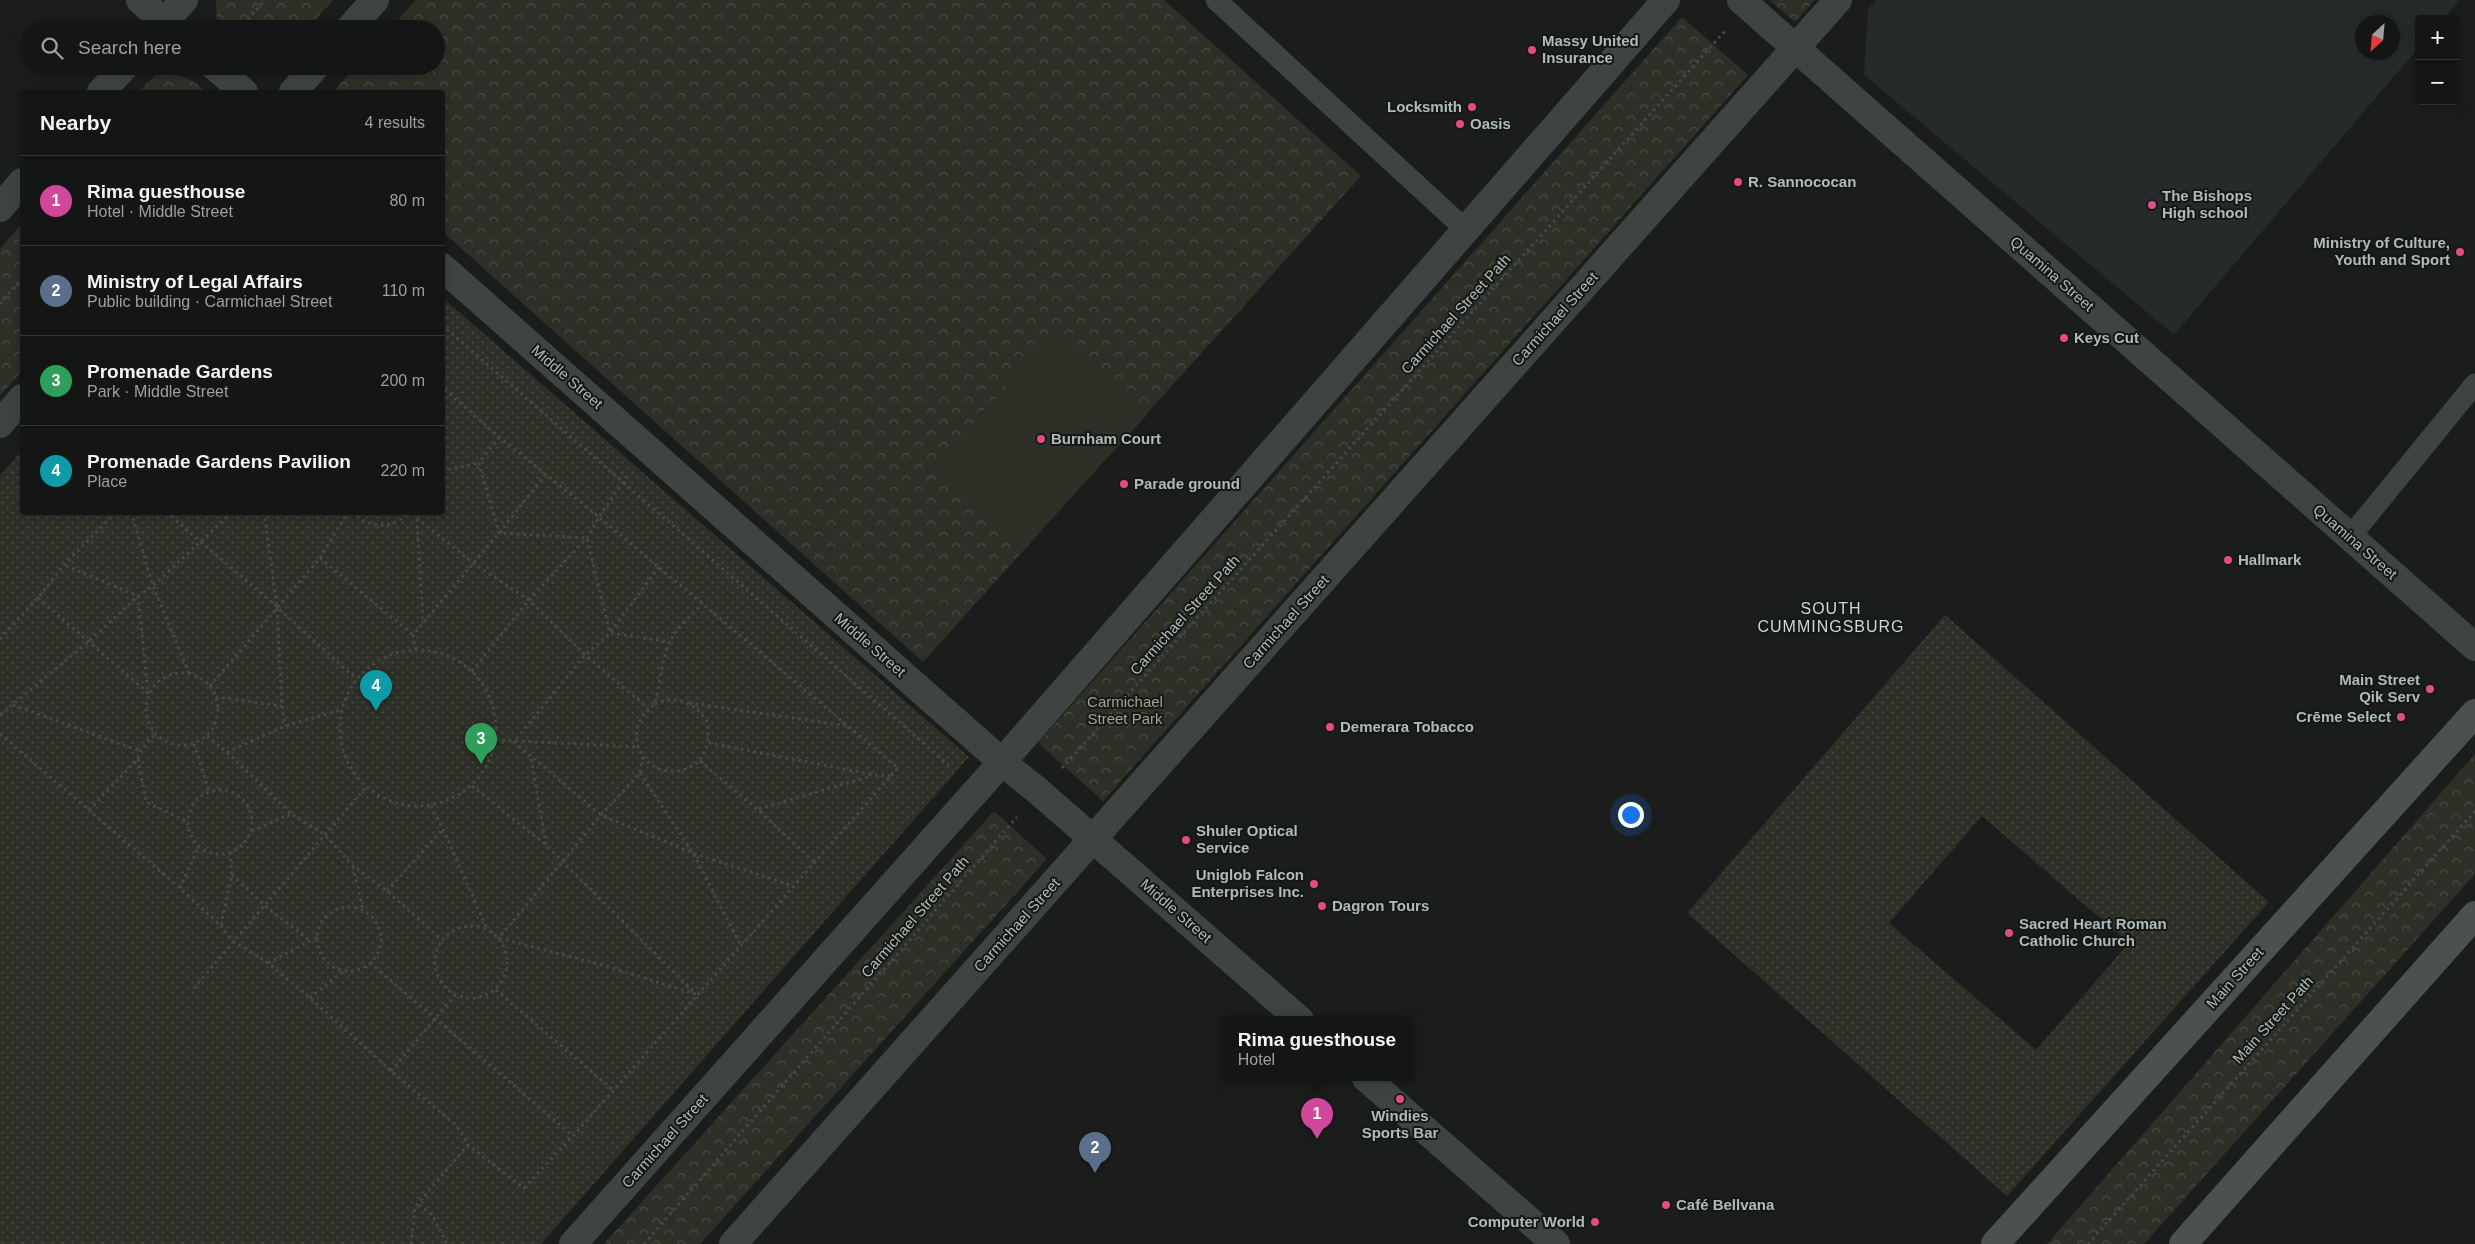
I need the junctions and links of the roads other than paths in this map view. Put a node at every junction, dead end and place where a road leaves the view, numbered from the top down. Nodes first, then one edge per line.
1 (140, 0) edge
2 (184, 0) edge
3 (374, 0) edge
4 (1216, 0) edge
5 (1666, 0) edge
6 (1838, 0) edge
7 (1744, 3) edge
8 (159, 20) edge
9 (169, 20) edge
10 (357, 20) edge
11 (1796, 48) junction
12 (116, 75) edge
13 (224, 75) edge
14 (308, 75) edge
15 (104, 90) edge
16 (242, 90) edge
17 (295, 90) edge
18 (20, 184) edge
19 (0, 208) edge
20 (1466, 230) junction
21 (445, 270) edge
22 (2475, 384) edge
23 (20, 400) edge
24 (0, 424) edge
25 (2350, 537) junction
26 (2475, 647) edge
27 (2475, 713) edge
28 (1002, 762) junction
29 (1093, 839) junction
30 (2475, 915) edge
31 (1295, 1016) edge
32 (1369, 1081) edge
33 (573, 1244) edge
34 (733, 1244) edge
35 (1556, 1244) edge
36 (1996, 1244) edge
37 (2183, 1244) edge

1 - 8 street
2 - 9 street
3 - 10 street
4 - 20 lane
5 - 20 street, Carmichael Street
6 - 11 street, Carmichael Street
7 - 11 street, Quamina Street
11 - 25 street, Quamina Street
11 - 29 street, Carmichael Street
12 - 15 street
13 - 16 street
14 - 17 street
18 - 19 street
20 - 28 street, Carmichael Street
21 - 28 street, Middle Street
22 - 25 lane
23 - 24 street
25 - 26 street, Quamina Street
27 - 36 main road, Main Street
28 - 29 street, Middle Street
28 - 33 street, Carmichael Street
29 - 31 street, Middle Street
29 - 34 street, Carmichael Street
30 - 37 main road
32 - 35 street

